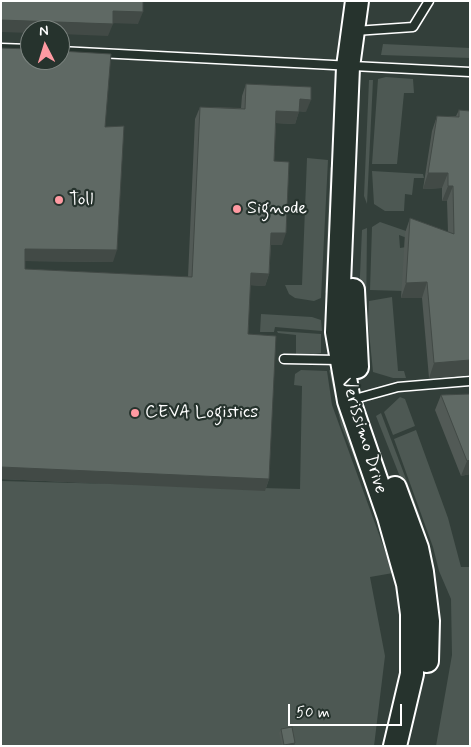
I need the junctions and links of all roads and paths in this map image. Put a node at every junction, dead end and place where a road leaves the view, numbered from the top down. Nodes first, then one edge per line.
1 (429, 1) edge
2 (356, 31) joint
3 (1, 48) edge
4 (20, 49) edge
5 (70, 52) edge
6 (354, 66) junction
7 (470, 72) edge
8 (284, 359) dead end
9 (341, 360) junction
10 (470, 381) edge
11 (355, 398) junction
12 (395, 746) edge
13 (410, 746) edge

1 - 2 lane
2 - 6 street, Verissimo Drive
3 - 4 lane
5 - 6 lane
6 - 7 lane
6 - 9 street, Verissimo Drive
6 - 11 street, Verissimo Drive
8 - 9 lane
9 - 11 street, Verissimo Drive
10 - 11 lane
11 - 12 street, Verissimo Drive
11 - 13 street, Verissimo Drive

